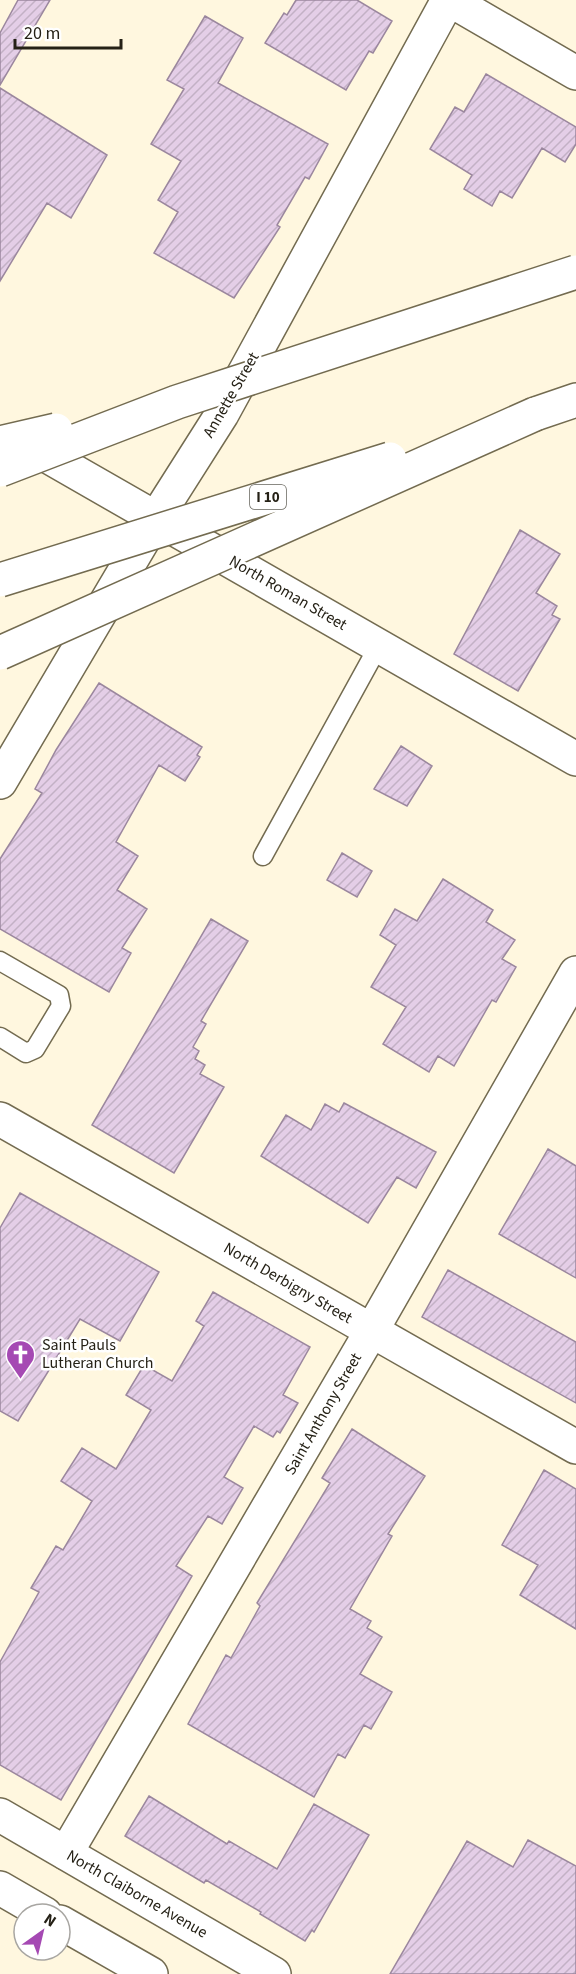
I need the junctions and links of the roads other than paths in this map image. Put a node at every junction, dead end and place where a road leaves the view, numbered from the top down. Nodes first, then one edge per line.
1 (449, 0) edge
2 (576, 73) edge
3 (576, 272) edge
4 (576, 400) edge
5 (177, 402) junction
6 (535, 414) junction
7 (0, 428) edge
8 (0, 443) edge
9 (0, 470) edge
10 (156, 518) junction
11 (0, 580) edge
12 (379, 645) junction
13 (0, 653) edge
14 (576, 759) edge
15 (0, 782) edge
16 (263, 856) dead end
17 (0, 961) edge
18 (576, 973) edge
19 (0, 1037) edge
20 (0, 1119) edge
21 (372, 1330) junction
22 (576, 1447) edge
23 (0, 1815) edge
24 (66, 1853) junction
25 (0, 1888) edge
26 (24, 1902) edge
27 (72, 1929) edge
28 (151, 1974) edge
29 (274, 1974) edge

1 - 2 main road
1 - 10 main road, Annette Street
3 - 5 main road, bridge
4 - 6 main road, I 10
5 - 8 main road, bridge
5 - 9 main road, bridge
6 - 11 main road, I 10, bridge
6 - 13 main road, bridge
7 - 10 main road, North Roman Street
10 - 12 main road, North Roman Street
10 - 15 main road, Annette Street
12 - 14 main road, North Roman Street
12 - 16 lane
17 - 19 lane
18 - 21 main road, Saint Anthony Street
20 - 21 main road, North Derbigny Street
21 - 22 main road, North Derbigny Street
21 - 24 main road, Saint Anthony Street
23 - 24 main road, North Claiborne Avenue
24 - 29 main road, North Claiborne Avenue
25 - 26 main road
27 - 28 main road

